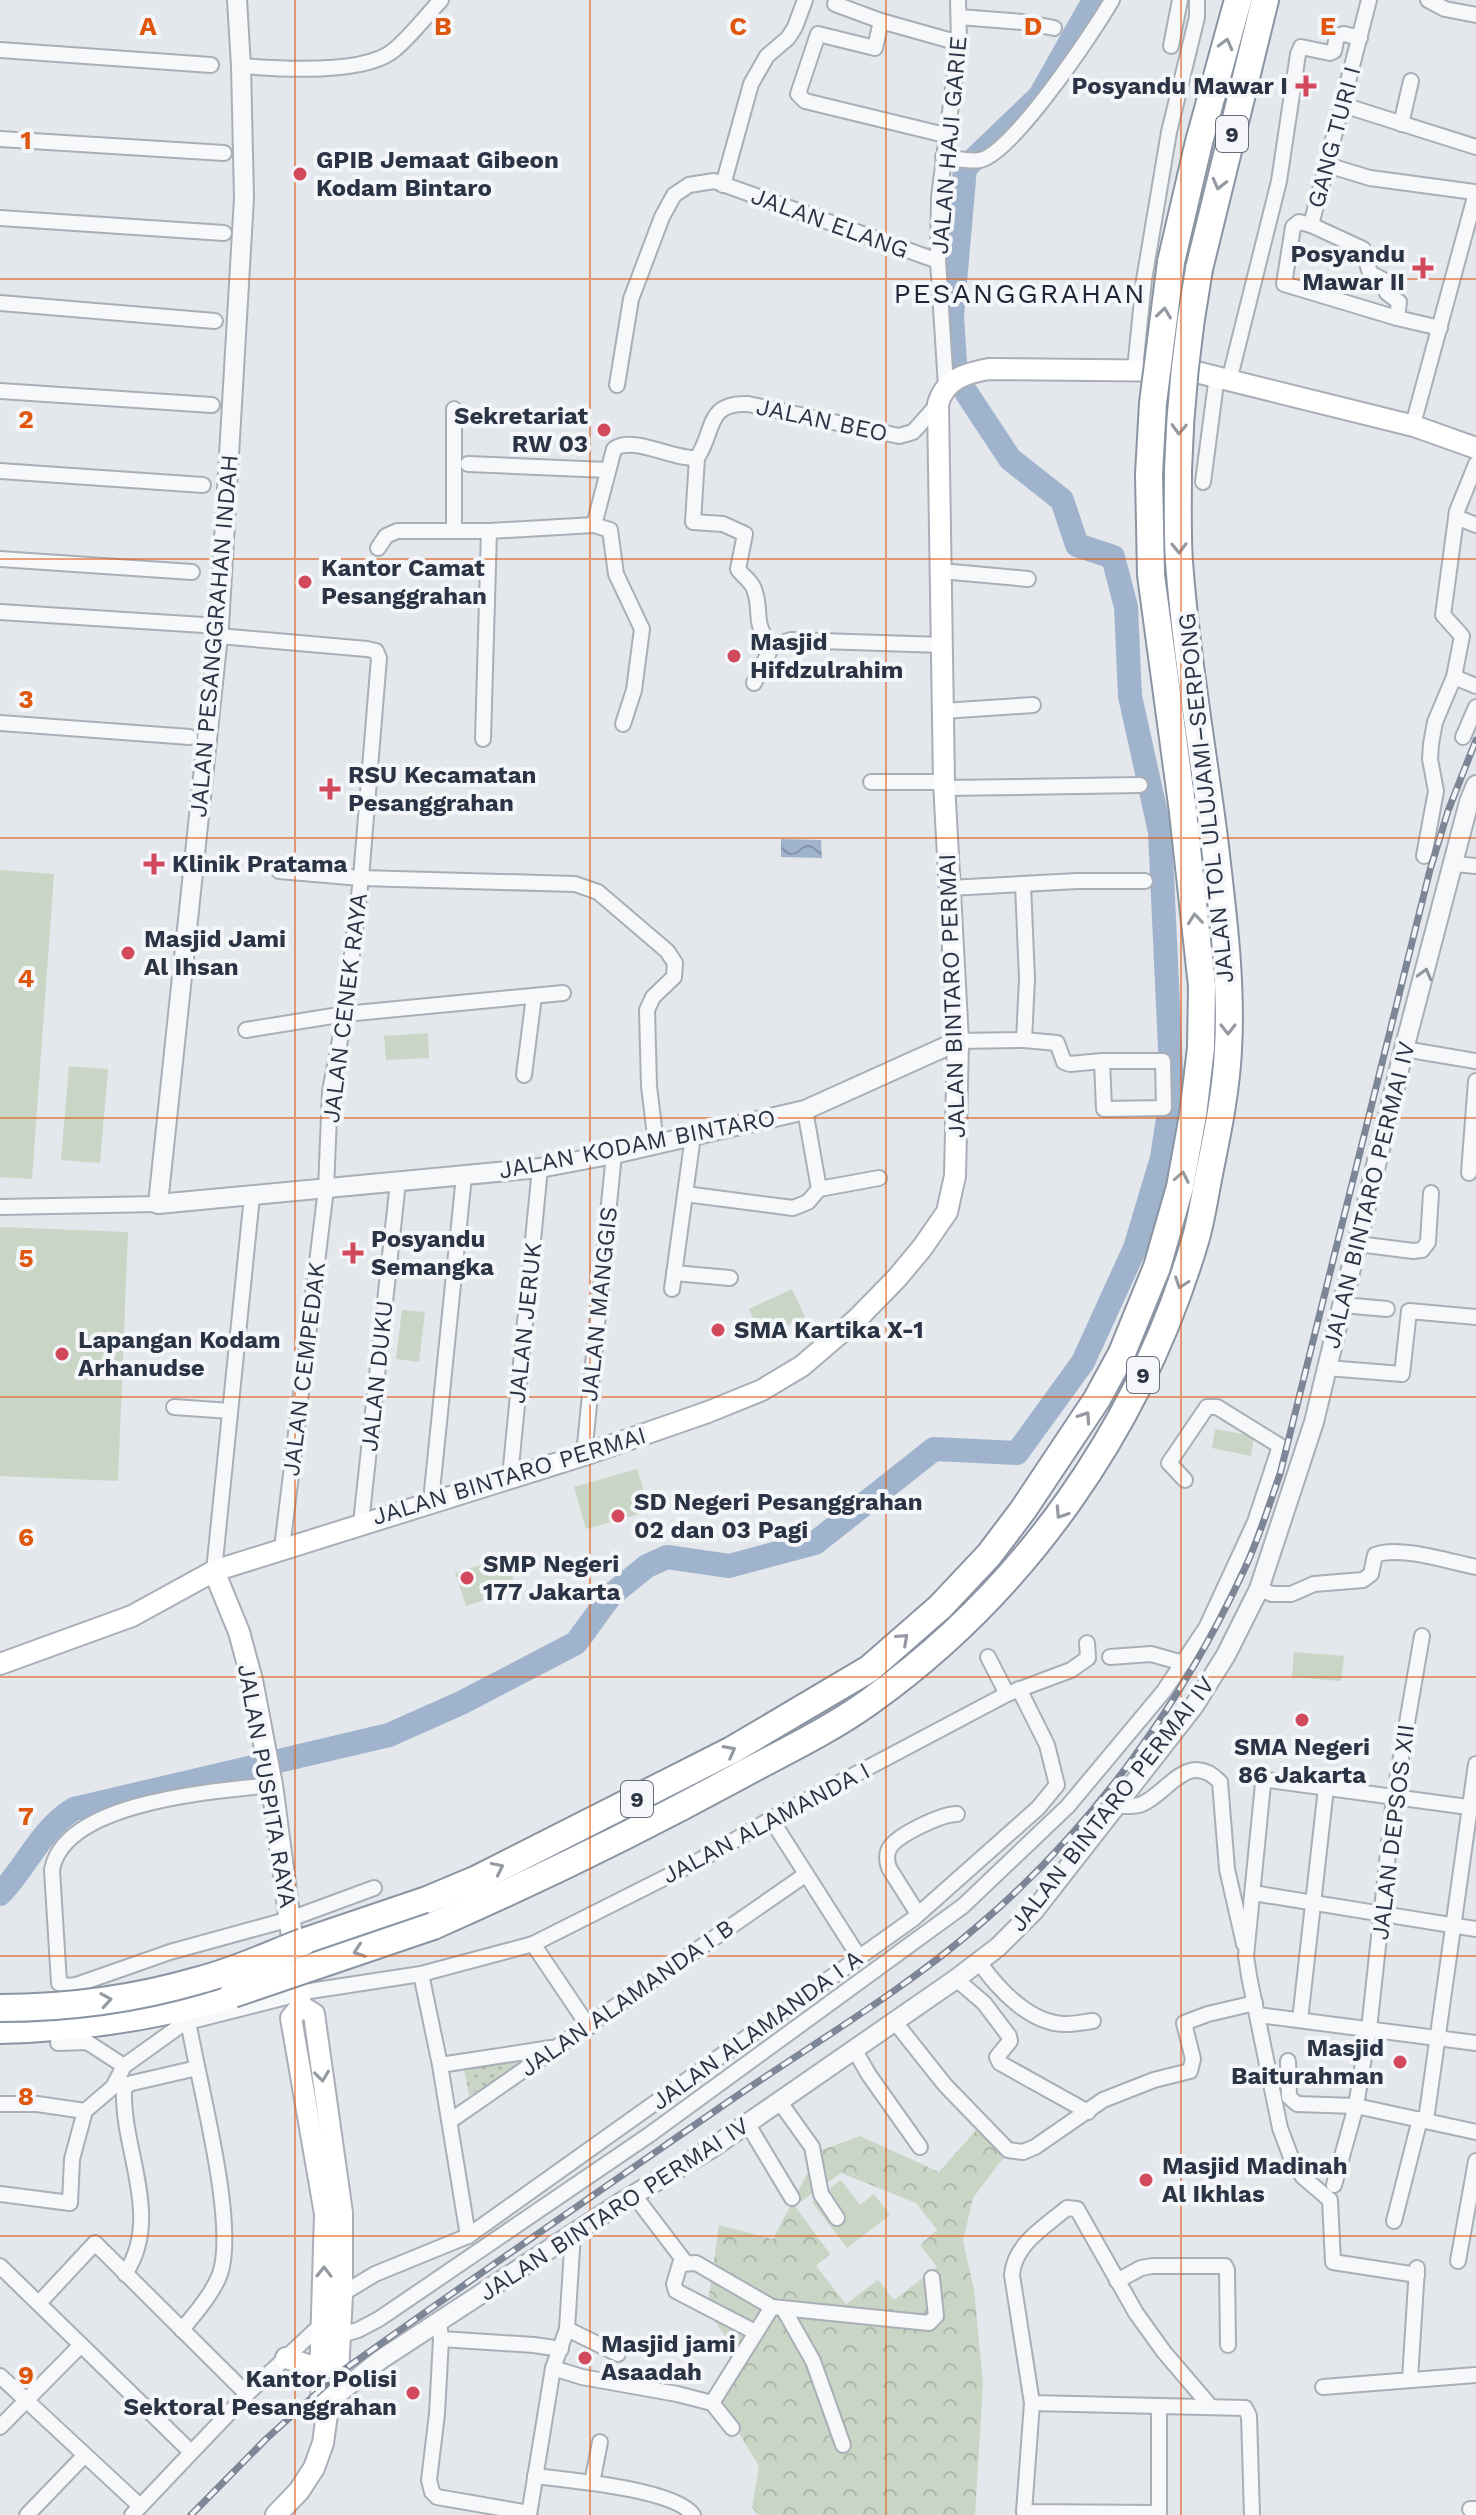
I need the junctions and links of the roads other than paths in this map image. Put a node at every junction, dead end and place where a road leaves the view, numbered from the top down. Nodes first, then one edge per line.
1 (237, 0) edge
2 (441, 0) edge
3 (805, 0) edge
4 (958, 0) edge
5 (1112, 0) edge
6 (1180, 0) edge
7 (1197, 0) edge
8 (1238, 0) edge
9 (1265, 0) edge
10 (1369, 0) edge
11 (1428, 0) edge
12 (840, 4) edge
13 (1476, 15) edge
14 (959, 17) junction
15 (881, 21) junction
16 (1054, 28) dead end
17 (1360, 38) junction
18 (959, 43) junction
19 (1171, 46) dead end
20 (0, 50) edge
21 (211, 65) dead end
22 (241, 66) junction
23 (1411, 81) dead end
24 (1343, 105) junction
25 (1401, 124) junction
26 (945, 135) junction
27 (0, 139) edge
28 (1476, 147) edge
29 (224, 153) dead end
30 (950, 158) junction
31 (1327, 165) junction
32 (723, 185) junction
33 (1475, 192) edge
34 (0, 218) edge
35 (1311, 225) junction
36 (224, 233) dead end
37 (938, 261) junction
38 (0, 303) edge
39 (1397, 318) junction
40 (215, 321) dead end
41 (1440, 328) junction
42 (1135, 369) junction
43 (1210, 375) junction
44 (617, 385) dead end
45 (951, 386) junction
46 (0, 391) edge
47 (212, 405) dead end
48 (454, 409) dead end
49 (1415, 417) junction
50 (1476, 439) edge
51 (1476, 448) edge
52 (1476, 456) edge
53 (697, 458) junction
54 (468, 464) dead end
55 (1476, 464) edge
56 (607, 470) junction
57 (0, 471) edge
58 (1203, 482) dead end
59 (203, 485) dead end
60 (1456, 517) junction
61 (594, 525) junction
62 (1476, 525) edge
63 (454, 531) junction
64 (489, 531) junction
65 (378, 548) dead end
66 (0, 559) edge
67 (941, 571) junction
68 (192, 572) dead end
69 (1028, 579) dead end
70 (0, 612) edge
71 (219, 631) junction
72 (942, 645) junction
73 (772, 646) junction
74 (1454, 677) junction
75 (754, 683) dead end
76 (1476, 686) edge
77 (1033, 705) dead end
78 (1476, 707) edge
79 (943, 711) junction
80 (0, 723) edge
81 (623, 724) dead end
82 (190, 737) dead end
83 (1463, 737) dead end
84 (483, 739) dead end
85 (871, 782) dead end
86 (944, 785) junction
87 (1140, 785) dead end
88 (1476, 785) edge
89 (1424, 856) dead end
90 (1454, 864) junction
91 (1476, 866) edge
92 (279, 871) dead end
93 (361, 878) junction
94 (1145, 881) dead end
95 (1023, 885) junction
96 (950, 888) junction
97 (563, 993) dead end
98 (534, 996) junction
99 (345, 1014) junction
100 (246, 1030) dead end
101 (1024, 1040) junction
102 (958, 1041) junction
103 (1404, 1049) junction
104 (1102, 1061) junction
105 (1476, 1061) edge
106 (524, 1075) dead end
107 (1476, 1081) edge
108 (1475, 1099) edge
109 (805, 1110) junction
110 (693, 1136) junction
111 (656, 1144) junction
112 (614, 1154) junction
113 (540, 1168) junction
114 (1469, 1173) dead end
115 (464, 1176) junction
116 (879, 1178) dead end
117 (398, 1182) junction
118 (326, 1189) junction
119 (819, 1189) junction
120 (1431, 1193) dead end
121 (685, 1194) junction
122 (252, 1196) junction
123 (158, 1204) junction
124 (0, 1207) edge
125 (1358, 1244) junction
126 (674, 1273) junction
127 (730, 1278) dead end
128 (672, 1289) dead end
129 (1343, 1305) junction
130 (1387, 1309) dead end
131 (1476, 1317) edge
132 (1327, 1368) junction
133 (174, 1407) dead end
134 (230, 1411) junction
135 (584, 1455) junction
136 (510, 1477) junction
137 (1185, 1480) dead end
138 (431, 1501) junction
139 (361, 1523) junction
140 (282, 1548) junction
141 (1476, 1567) edge
142 (214, 1571) junction
143 (1259, 1589) junction
144 (1422, 1636) dead end
145 (1087, 1643) dead end
146 (988, 1657) dead end
147 (1110, 1657) dead end
148 (1183, 1663) junction
149 (0, 1664) edge
150 (1013, 1691) junction
151 (1476, 1764) edge
152 (271, 1782) junction
153 (1326, 1788) junction
154 (1394, 1798) junction
155 (1116, 1806) junction
156 (1472, 1808) edge
157 (957, 1814) dead end
158 (771, 1819) junction
159 (805, 1875) junction
160 (374, 1888) dead end
161 (1253, 1893) junction
162 (1314, 1901) junction
163 (430, 1913) junction
164 (918, 1914) junction
165 (1383, 1914) junction
166 (290, 1919) junction
167 (1453, 1926) junction
168 (1476, 1929) edge
169 (533, 1944) junction
170 (1246, 1956) junction
171 (859, 1957) junction
172 (979, 1962) junction
173 (421, 1974) junction
174 (956, 1979) junction
175 (300, 2000) junction
176 (0, 2008) edge
177 (1256, 2009) junction
178 (1300, 2020) junction
179 (1093, 2021) dead end
180 (895, 2022) junction
181 (589, 2027) junction
182 (1368, 2029) junction
183 (0, 2030) edge
184 (190, 2031) dead end
185 (1437, 2037) junction
186 (58, 2043) dead end
187 (1476, 2043) edge
188 (555, 2048) junction
189 (854, 2049) junction
190 (1288, 2061) dead end
191 (440, 2065) junction
192 (124, 2066) junction
193 (197, 2068) junction
194 (779, 2101) junction
195 (0, 2104) edge
196 (1356, 2106) junction
197 (85, 2111) junction
198 (1088, 2112) junction
199 (1423, 2119) junction
200 (450, 2121) junction
201 (747, 2123) junction
202 (1476, 2132) edge
203 (920, 2147) dead end
204 (1476, 2161) edge
205 (1334, 2185) dead end
206 (0, 2194) edge
207 (634, 2195) junction
208 (792, 2198) dead end
209 (837, 2218) dead end
210 (1394, 2221) dead end
211 (573, 2233) junction
212 (468, 2236) junction
213 (1458, 2261) dead end
214 (685, 2262) junction
215 (0, 2266) edge
216 (125, 2274) junction
217 (932, 2278) dead end
218 (1117, 2281) junction
219 (342, 2300) junction
220 (39, 2303) junction
221 (778, 2308) junction
222 (567, 2329) junction
223 (182, 2330) junction
224 (440, 2330) junction
225 (755, 2332) junction
226 (328, 2333) junction
227 (81, 2345) junction
228 (1228, 2345) dead end
229 (561, 2349) junction
230 (618, 2354) dead end
231 (287, 2356) junction
232 (553, 2368) junction
233 (1476, 2375) edge
234 (0, 2376) edge
235 (320, 2377) junction
236 (1410, 2379) junction
237 (1323, 2387) dead end
238 (247, 2394) junction
239 (27, 2402) junction
240 (712, 2403) junction
241 (1032, 2403) junction
242 (329, 2405) junction
243 (1159, 2407) junction
244 (1211, 2407) junction
245 (0, 2427) edge
246 (732, 2428) dead end
247 (600, 2442) dead end
248 (843, 2445) dead end
249 (190, 2451) junction
250 (84, 2456) junction
251 (535, 2476) junction
252 (592, 2483) junction
253 (136, 2510) edge
254 (529, 2514) edge
255 (1024, 2514) edge
256 (1159, 2514) edge
257 (27, 2515) edge
258 (276, 2515) edge
259 (693, 2515) edge
260 (1252, 2515) edge

1 - 22 street, JALAN PESANGGRAHAN INDAH
2 - 22 street
3 - 32 street
4 - 14 street, JALAN HAJI GARIE
5 - 30 street
6 - 19 street
7 - 42 street
163 -> 8 highway, JALAN TOL ULUJAMI–SERPONG / 9, bridge
9 -> 163 highway, JALAN TOL ULUJAMI–SERPONG / 9, bridge
10 - 17 street, GANG TURI I
11 - 13 street
12 - 15 street
14 - 16 street
14 - 18 street, JALAN HAJI GARIE
15 - 18 street
15 - 26 street
17 - 24 street, GANG TURI I
17 - 43 street
18 - 26 street, JALAN HAJI GARIE
20 - 21 street
22 - 71 street, JALAN PESANGGRAHAN INDAH
23 - 25 street
24 - 25 street
24 - 31 street, GANG TURI I
25 - 28 street
26 - 30 street, JALAN HAJI GARIE
27 - 29 street
30 - 37 street, JALAN HAJI GARIE
31 - 33 street
31 - 35 street, GANG TURI I
32 - 37 street, JALAN ELANG
32 - 44 street
33 - 41 street
34 - 36 street
35 - 39 street
35 - 39 street, GANG TURI I
37 - 45 street, JALAN HAJI GARIE
38 - 40 street
39 - 41 street, GANG TURI I
41 - 49 street
42 - 43 main road
42 - 45 main road
43 - 49 street
43 - 51 main road
43 - 52 street
43 - 58 street
45 - 53 street, JALAN BEO
45 - 67 main road, JALAN BINTARO PERMAI
46 - 47 street
48 - 63 street
49 - 50 street
53 - 56 street
53 - 73 street, JALAN BEO
54 - 56 street
55 - 60 street
56 - 61 street
57 - 59 street
60 - 62 street
60 - 74 street
61 - 64 street
61 - 81 street
63 - 64 street
63 - 65 street
64 - 84 street
66 - 68 street
67 - 69 street
67 - 72 main road, JALAN BINTARO PERMAI
70 - 71 street
71 - 93 street, JALAN CENEK RAYA
71 - 123 street, JALAN PESANGGRAHAN INDAH
72 - 73 street
72 - 79 main road, JALAN BINTARO PERMAI
73 - 75 street
74 - 76 street
74 - 89 street
77 - 79 street
78 - 83 street
79 - 86 main road, JALAN BINTARO PERMAI
80 - 82 street
85 - 86 street
86 - 87 street
86 - 96 main road, JALAN BINTARO PERMAI
88 - 90 street, JALAN BINTARO PERMAI IV
90 - 91 street
103 -> 90 street, JALAN BINTARO PERMAI IV
92 - 93 street
93 - 99 street, JALAN CENEK RAYA
93 - 111 street
94 - 95 street
95 - 96 street
95 - 101 street
96 - 102 main road, JALAN BINTARO PERMAI
97 - 98 street
98 - 99 street
98 - 106 street
99 - 100 street
99 - 118 street, JALAN CENEK RAYA
101 - 102 street
101 - 104 street
102 - 109 street, JALAN KODAM BINTARO
102 - 135 main road, JALAN BINTARO PERMAI
103 - 105 street
103 - 125 street, JALAN BINTARO PERMAI IV
104 - 104 street
107 - 108 street
108 - 114 street
109 - 110 street, JALAN KODAM BINTARO
109 - 119 street
110 - 111 street, JALAN KODAM BINTARO
110 - 121 street
111 - 112 street, JALAN KODAM BINTARO
112 - 113 street, JALAN KODAM BINTARO
112 - 135 street, JALAN MANGGIS
113 - 115 street, JALAN KODAM BINTARO
113 - 136 street, JALAN JERUK
115 - 117 street, JALAN KODAM BINTARO
115 - 138 street
116 - 119 street
117 - 118 street, JALAN KODAM BINTARO
117 - 139 street, JALAN DUKU
118 - 122 street, JALAN KODAM BINTARO
118 - 140 street, JALAN CEMPEDAK
119 - 121 street
120 - 125 street
121 - 126 street
122 - 123 street, JALAN KODAM BINTARO
122 - 134 street
123 - 124 street
125 - 129 street, JALAN BINTARO PERMAI IV
126 - 127 street
126 - 128 street
129 - 130 street
129 - 132 street, JALAN BINTARO PERMAI IV
131 - 132 street
132 - 143 street, JALAN BINTARO PERMAI IV
133 - 134 street
134 - 142 street
135 - 136 main road, JALAN BINTARO PERMAI
136 - 138 main road, JALAN BINTARO PERMAI
137 - 148 street
138 - 139 main road, JALAN BINTARO PERMAI
139 - 140 main road, JALAN BINTARO PERMAI
140 - 142 main road, JALAN BINTARO PERMAI
141 - 143 street
142 - 149 main road, JALAN BINTARO PERMAI
142 - 152 main road, JALAN PUSPITA RAYA
143 - 155 street, JALAN BINTARO PERMAI IV
144 - 154 street, JALAN DEPSOS XII
145 - 150 street, JALAN ALAMANDA I
146 - 150 street
147 - 148 street
148 - 226 street
150 - 158 street, JALAN ALAMANDA I
150 - 164 street, JALAN ALAMANDA I A
151 - 156 street
152 - 166 main road, JALAN PUSPITA RAYA
152 - 166 street
153 - 154 street
153 - 161 street
153 - 162 street
154 - 156 street
154 - 165 street, JALAN DEPSOS XII
155 - 170 street
155 - 172 street, JALAN BINTARO PERMAI IV
156 - 167 street
157 - 164 street
158 - 159 street
158 - 169 street, JALAN ALAMANDA I
159 - 171 street
159 - 181 street, JALAN ALAMANDA I B
160 - 166 street
161 - 162 street
161 - 170 street
162 - 165 street
162 - 178 street
176 -> 163 highway, JALAN TOL ULUJAMI–SERPONG / 9, bridge
163 -> 183 highway, JALAN TOL ULUJAMI–SERPONG / 9, bridge
164 - 171 street, JALAN ALAMANDA I A
165 - 167 street
165 - 182 street, JALAN DEPSOS XII
166 - 175 main road, JALAN PUSPITA RAYA
167 - 168 street
167 - 185 street
169 - 173 street, JALAN ALAMANDA I
169 - 181 street
170 - 177 street
171 - 212 street, JALAN ALAMANDA I A
172 - 174 street, JALAN BINTARO PERMAI IV
172 - 179 street
173 - 175 street, JALAN ALAMANDA I
173 - 191 street
174 - 180 street, JALAN BINTARO PERMAI IV
174 - 198 street
175 - 192 street, JALAN ALAMANDA I
175 -> 219 main road
226 -> 175 main road
177 - 178 street
177 - 198 street
177 - 236 street
178 - 182 street
180 - 189 street, JALAN BINTARO PERMAI IV
180 - 198 street
181 - 188 street, JALAN ALAMANDA I B
182 - 185 street
182 - 196 street, JALAN DEPSOS XII
184 - 193 street
185 - 187 street
185 - 199 street
186 - 192 street
188 - 191 street
188 - 200 street, JALAN ALAMANDA I B
189 - 194 street, JALAN BINTARO PERMAI IV
189 - 203 street
190 - 196 street
191 - 200 street
192 - 197 street, JALAN ALAMANDA I
193 - 216 street
193 - 223 street
194 - 201 street, JALAN BINTARO PERMAI IV
194 - 209 street
195 - 197 street
196 - 199 street
196 - 205 street, JALAN DEPSOS XII
197 - 206 street
199 - 202 street
199 - 210 street
200 - 212 street
201 - 207 street, JALAN BINTARO PERMAI IV
201 - 208 street
204 - 213 street
207 - 211 street, JALAN BINTARO PERMAI IV
207 - 214 street
211 - 222 street
211 - 224 street, JALAN BINTARO PERMAI IV
212 - 219 street, JALAN ALAMANDA I A
214 - 221 street
214 - 225 street
215 - 220 street
216 - 220 street
216 - 223 street
217 - 221 street
218 - 228 street
218 - 241 street
218 - 244 street
219 - 226 main road
220 - 227 street
221 - 225 street
221 - 248 street
222 - 229 street
222 - 230 street
223 - 238 street
224 - 229 street
224 - 242 street, JALAN BINTARO PERMAI IV
224 - 254 street
225 - 240 street
226 - 231 street
226 - 235 main road
226 - 242 main road
227 - 239 street
227 - 249 street
229 - 232 street
231 - 235 main road
231 - 238 street
232 - 240 street
232 - 251 street
233 - 236 street
234 - 239 street
235 - 242 main road
236 - 237 street
238 - 249 street
239 - 245 street
239 - 250 street
240 - 246 street
241 - 243 street
241 - 255 street
242 - 258 main road
243 - 244 street
243 - 256 street
244 - 260 street
247 - 252 street
249 - 253 street
250 - 253 street
250 - 257 street
251 - 252 street
251 - 254 street
252 - 259 street
255 - 256 street

